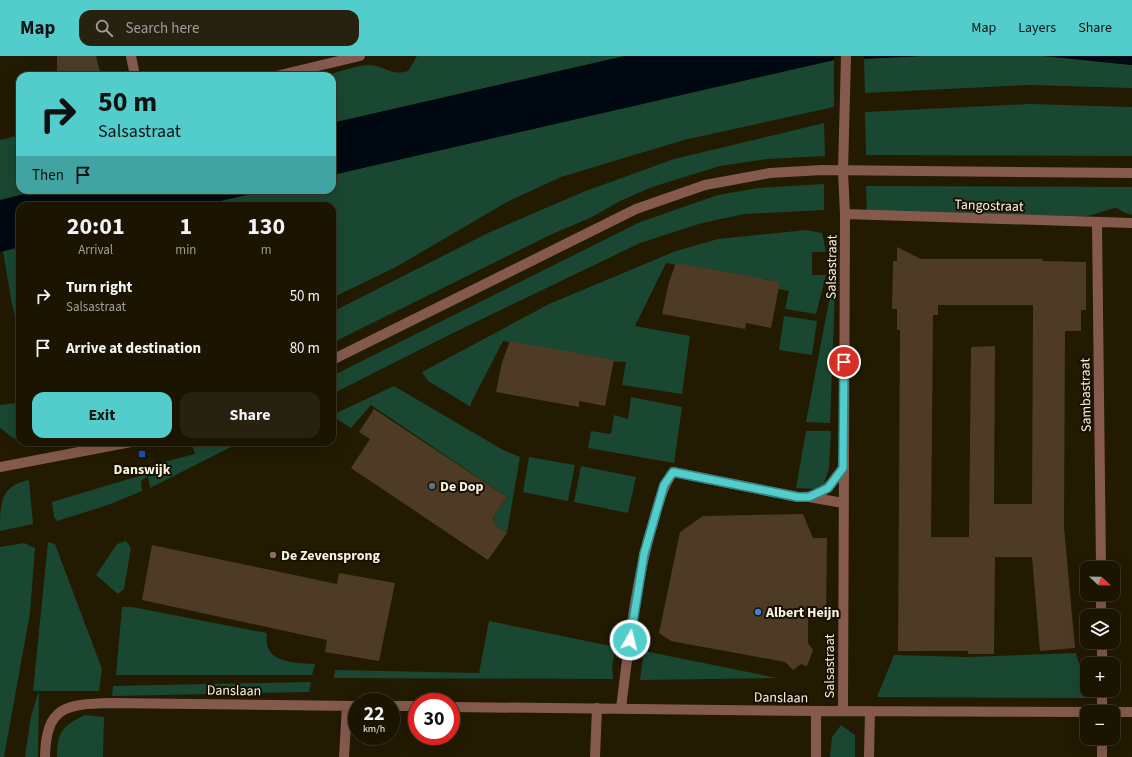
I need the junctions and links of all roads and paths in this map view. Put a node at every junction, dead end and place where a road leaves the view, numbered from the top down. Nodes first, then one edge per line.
1 (131, 56) edge
2 (360, 56) edge
3 (846, 56) edge
4 (134, 72) edge
5 (293, 72) edge
6 (843, 171) junction
7 (1132, 173) edge
8 (845, 214) junction
9 (1097, 223) junction
10 (1132, 223) edge
11 (336, 358) edge
12 (110, 446) edge
13 (0, 467) edge
14 (843, 468) junction
15 (809, 497) junction
16 (843, 503) junction
17 (1101, 561) edge
18 (348, 706) edge
19 (460, 707) edge
20 (597, 708) junction
21 (621, 708) junction
22 (843, 710) junction
23 (816, 711) junction
24 (870, 711) junction
25 (1080, 712) edge
26 (1120, 712) edge
27 (1132, 712) edge
28 (348, 732) edge
29 (1102, 745) edge
30 (45, 757) edge
31 (344, 757) edge
32 (595, 757) edge
33 (816, 757) edge
34 (869, 757) edge
35 (1102, 757) edge

1 - 4 street
2 - 5 street
3 - 6 street, Salsastraat
6 - 7 street
6 - 8 street, Salsastraat
6 - 11 street
8 - 9 street, Tangostraat
8 - 14 street, Salsastraat
9 - 10 street, Tangostraat
9 - 17 street, Sambastraat
12 - 13 street
14 - 15 street
14 - 16 street, Salsastraat
15 - 16 street
15 - 21 street
16 - 22 street, Salsastraat
18 - 30 street, Danslaan
19 - 20 street, Danslaan
20 - 21 street, Danslaan
20 - 32 street
21 - 23 street, Danslaan
22 - 23 street, Danslaan
22 - 24 street, Danslaan
23 - 33 street, Salsastraat
24 - 25 street, Danslaan
24 - 34 street
26 - 27 street, Danslaan
28 - 31 street
29 - 35 street

